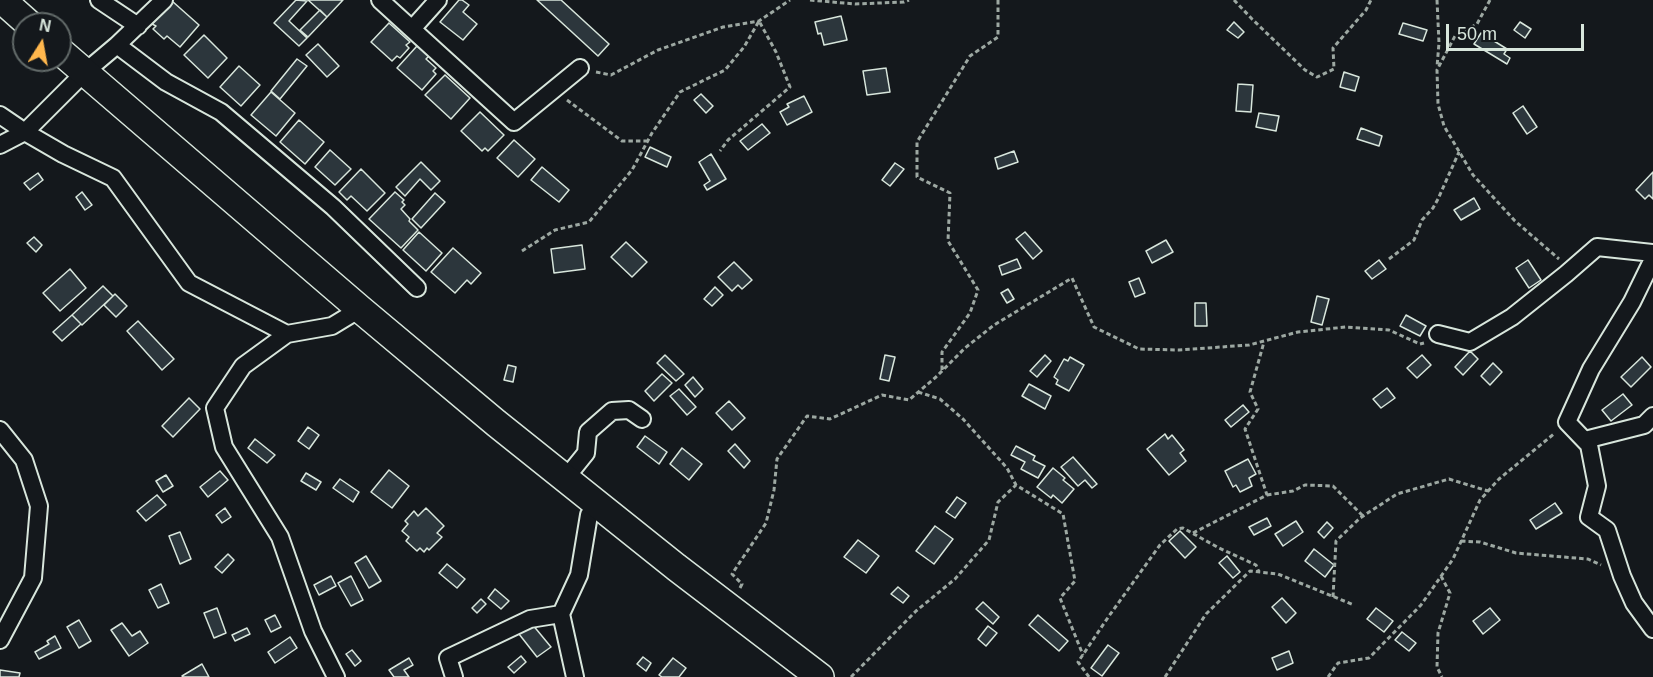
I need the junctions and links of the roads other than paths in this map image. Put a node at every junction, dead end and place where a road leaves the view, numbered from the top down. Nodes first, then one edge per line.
1 (2, 0) edge
2 (99, 0) edge
3 (164, 0) edge
4 (380, 0) edge
5 (438, 0) edge
6 (16, 12) edge
7 (138, 26) junction
8 (412, 29) junction
9 (117, 45) junction
10 (72, 61) edge
11 (580, 68) road end
12 (85, 72) junction
13 (0, 115) edge
14 (25, 132) junction
15 (0, 145) edge
16 (1653, 253) edge
17 (1653, 259) edge
18 (417, 288) dead end
19 (360, 309) junction
20 (287, 334) junction
21 (1438, 334) road end
22 (1653, 416) edge
23 (642, 419) dead end
24 (0, 429) edge
25 (1585, 440) junction
26 (565, 479) junction
27 (599, 504) junction
28 (561, 614) junction
29 (1653, 628) edge
30 (0, 640) edge
31 (336, 677) edge
32 (454, 677) edge
33 (575, 677) edge
34 (820, 677) edge

1 - 6 main road
2 - 7 street
3 - 7 street
4 - 8 street
5 - 8 street
7 - 9 street
8 - 11 street
9 - 12 street
9 - 18 street
10 - 12 main road
12 - 14 street
12 - 19 main road
13 - 14 street
14 - 15 street
14 - 20 street
16 - 21 street
17 - 25 street
19 - 20 street
19 - 26 main road
20 - 31 street
22 - 25 street
23 - 26 street
24 - 30 street
25 - 29 street
26 - 27 main road
27 - 28 street
27 - 34 main road
28 - 32 street
28 - 33 street

